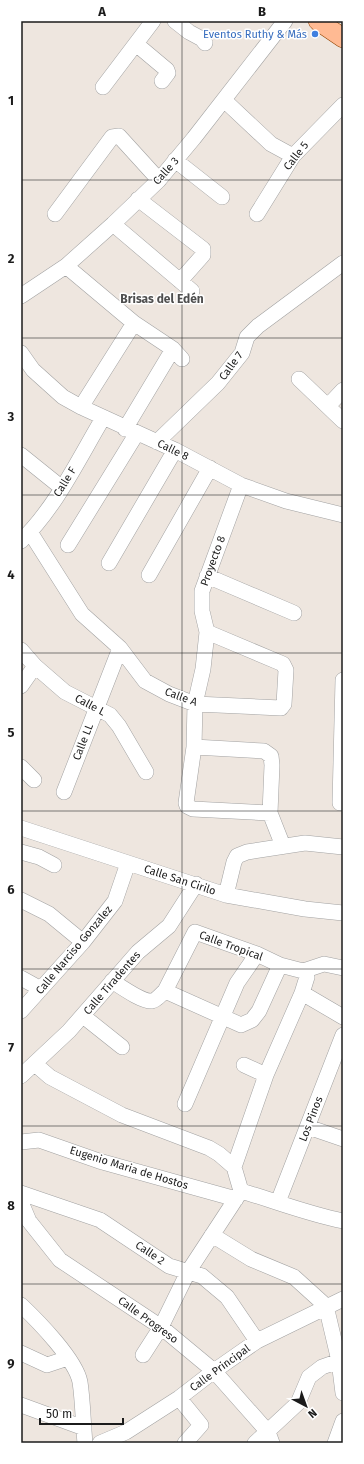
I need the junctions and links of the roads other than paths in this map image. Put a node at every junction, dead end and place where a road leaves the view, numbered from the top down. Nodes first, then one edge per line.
1 (153, 21) edge
2 (176, 21) edge
3 (285, 21) edge
4 (318, 21) edge
5 (343, 38) edge
6 (205, 43) dead end
7 (136, 44) junction
8 (162, 81) dead end
9 (104, 87) dead end
10 (224, 100) junction
11 (343, 105) edge
12 (293, 156) junction
13 (176, 160) junction
14 (159, 180) junction
15 (222, 197) dead end
16 (138, 199) junction
17 (55, 214) dead end
18 (258, 214) dead end
19 (113, 224) junction
20 (343, 263) edge
21 (66, 266) junction
22 (180, 281) junction
23 (192, 291) dead end
24 (21, 296) edge
25 (134, 323) junction
26 (21, 353) edge
27 (299, 379) dead end
28 (343, 390) edge
29 (328, 406) junction
30 (80, 407) junction
31 (103, 418) junction
32 (343, 421) edge
33 (131, 431) junction
34 (157, 442) junction
35 (175, 450) junction
36 (21, 455) edge
37 (210, 468) junction
38 (241, 485) junction
39 (62, 488) junction
40 (343, 515) edge
41 (26, 537) edge
42 (68, 545) dead end
43 (109, 563) dead end
44 (149, 575) dead end
45 (208, 576) junction
46 (294, 613) dead end
47 (207, 632) junction
48 (120, 648) junction
49 (21, 650) edge
50 (35, 666) junction
51 (343, 680) edge
52 (21, 686) edge
53 (195, 704) junction
54 (96, 708) junction
55 (194, 747) junction
56 (21, 767) edge
57 (146, 772) dead end
58 (34, 780) dead end
59 (64, 792) dead end
60 (343, 803) edge
61 (270, 814) junction
62 (21, 828) edge
63 (283, 846) junction
64 (343, 847) edge
65 (21, 852) edge
66 (128, 863) junction
67 (54, 865) dead end
68 (196, 884) junction
69 (226, 895) junction
70 (21, 900) edge
71 (343, 913) edge
72 (83, 942) junction
73 (257, 954) junction
74 (280, 965) junction
75 (343, 968) edge
76 (303, 971) junction
77 (21, 978) edge
78 (112, 981) junction
79 (41, 989) junction
80 (165, 991) junction
81 (302, 993) junction
82 (21, 1011) edge
83 (83, 1016) junction
84 (223, 1016) junction
85 (343, 1017) edge
86 (343, 1035) edge
87 (122, 1046) dead end
88 (34, 1064) junction
89 (244, 1064) dead end
90 (266, 1075) junction
91 (21, 1076) edge
92 (185, 1104) dead end
93 (308, 1127) junction
94 (343, 1139) edge
95 (21, 1142) edge
96 (234, 1167) junction
97 (21, 1193) edge
98 (238, 1195) junction
99 (21, 1202) edge
100 (278, 1202) junction
101 (343, 1221) edge
102 (212, 1235) junction
103 (188, 1272) junction
104 (343, 1299) edge
105 (21, 1305) edge
106 (326, 1306) junction
107 (161, 1327) junction
108 (257, 1341) junction
109 (21, 1353) edge
110 (143, 1355) dead end
111 (68, 1358) junction
112 (339, 1361) junction
113 (214, 1371) junction
114 (343, 1393) edge
115 (180, 1398) junction
116 (21, 1405) edge
117 (343, 1421) edge
118 (84, 1428) junction
119 (270, 1438) edge
120 (85, 1443) edge
121 (100, 1443) edge
122 (185, 1443) edge
123 (255, 1443) edge
124 (335, 1443) edge

1 - 7 street
2 - 6 street
3 - 10 street, Calle 3
4 - 5 main road
7 - 8 street
7 - 9 street
10 - 12 street
10 - 13 street, Calle 3
11 - 12 street, Calle 5
12 - 18 street, Calle 5
13 - 14 street, Calle 3
13 - 15 street
14 - 16 street, Calle 3
14 - 17 street
16 - 19 street, Calle 3
16 - 22 street
19 - 21 street, Calle 3
19 - 22 street
20 - 34 street, Calle 7
21 - 24 street, Calle 3
21 - 25 street
22 - 23 street
25 - 30 street
25 - 33 street
26 - 30 street, Calle 8
27 - 29 street
28 - 29 street
29 - 32 street
30 - 31 street, Calle 8
31 - 33 street, Calle 8
31 - 39 street, Calle F
33 - 34 street, Calle 8
33 - 42 street
34 - 35 street, Calle 8
35 - 37 street, Calle 8
35 - 43 street
36 - 39 street
37 - 38 street, Calle 8
37 - 44 street
38 - 40 street, Calle 8
38 - 45 street, Proyecto 8
39 - 41 street, Calle F
41 - 48 street, Calle A
45 - 46 street
45 - 47 street, Proyecto 8
47 - 53 street, Proyecto 8
47 - 53 street, Calle A
48 - 53 street, Calle A
48 - 54 street, Calle LL
49 - 50 street, Calle L
50 - 52 street
50 - 54 street, Calle L
51 - 60 street
53 - 55 street, Proyecto 8
54 - 57 street, Calle L
54 - 59 street, Calle LL
55 - 61 street
55 - 61 street, Proyecto 8
56 - 58 street
61 - 63 street
62 - 66 street, Calle San Cirilo
63 - 64 street
63 - 69 street
65 - 67 street
66 - 68 street, Calle San Cirilo
66 - 72 street, Calle Narciso Gonzalez
68 - 69 street, Calle San Cirilo
68 - 78 street, Calle Tiradentes
69 - 71 street, Calle San Cirilo
70 - 72 street
72 - 79 street, Calle Narciso Gonzalez
73 - 74 street, Calle Tropical
73 - 80 street, Calle Tropical
73 - 84 street
74 - 76 street, Calle Tropical
74 - 84 street
75 - 76 street
76 - 81 street
77 - 79 street
78 - 80 street
78 - 83 street, Calle Tiradentes
79 - 82 street, Calle Narciso Gonzalez
80 - 84 street
81 - 85 street
81 - 90 street
83 - 87 street
83 - 88 street, Calle Tiradentes
84 - 92 street
86 - 93 street, Los Pinos
88 - 91 street, Calle Tiradentes
88 - 96 street
89 - 90 street
90 - 96 street
93 - 94 street
93 - 100 street, Los Pinos
95 - 98 street, Eugenio Maria de Hostos
96 - 98 street
97 - 103 street, Calle 2
98 - 100 street, Eugenio Maria de Hostos
98 - 102 street
99 - 107 street, Calle Progreso
100 - 101 street, Eugenio Maria de Hostos
102 - 103 street
102 - 106 street
103 - 107 street
103 - 108 street, Calle 2
104 - 106 street, Calle Principal
105 - 111 street
106 - 108 street, Calle Principal
106 - 112 street
107 - 110 street
107 - 113 street, Calle Progreso
108 - 113 street, Calle Principal
109 - 111 street
111 - 118 street
112 - 114 street
112 - 119 street
113 - 115 street, Calle Principal
113 - 119 street, Calle Progreso
115 - 121 street, Calle Principal
115 - 122 street
116 - 118 street
117 - 124 street
118 - 120 street
119 - 123 street

